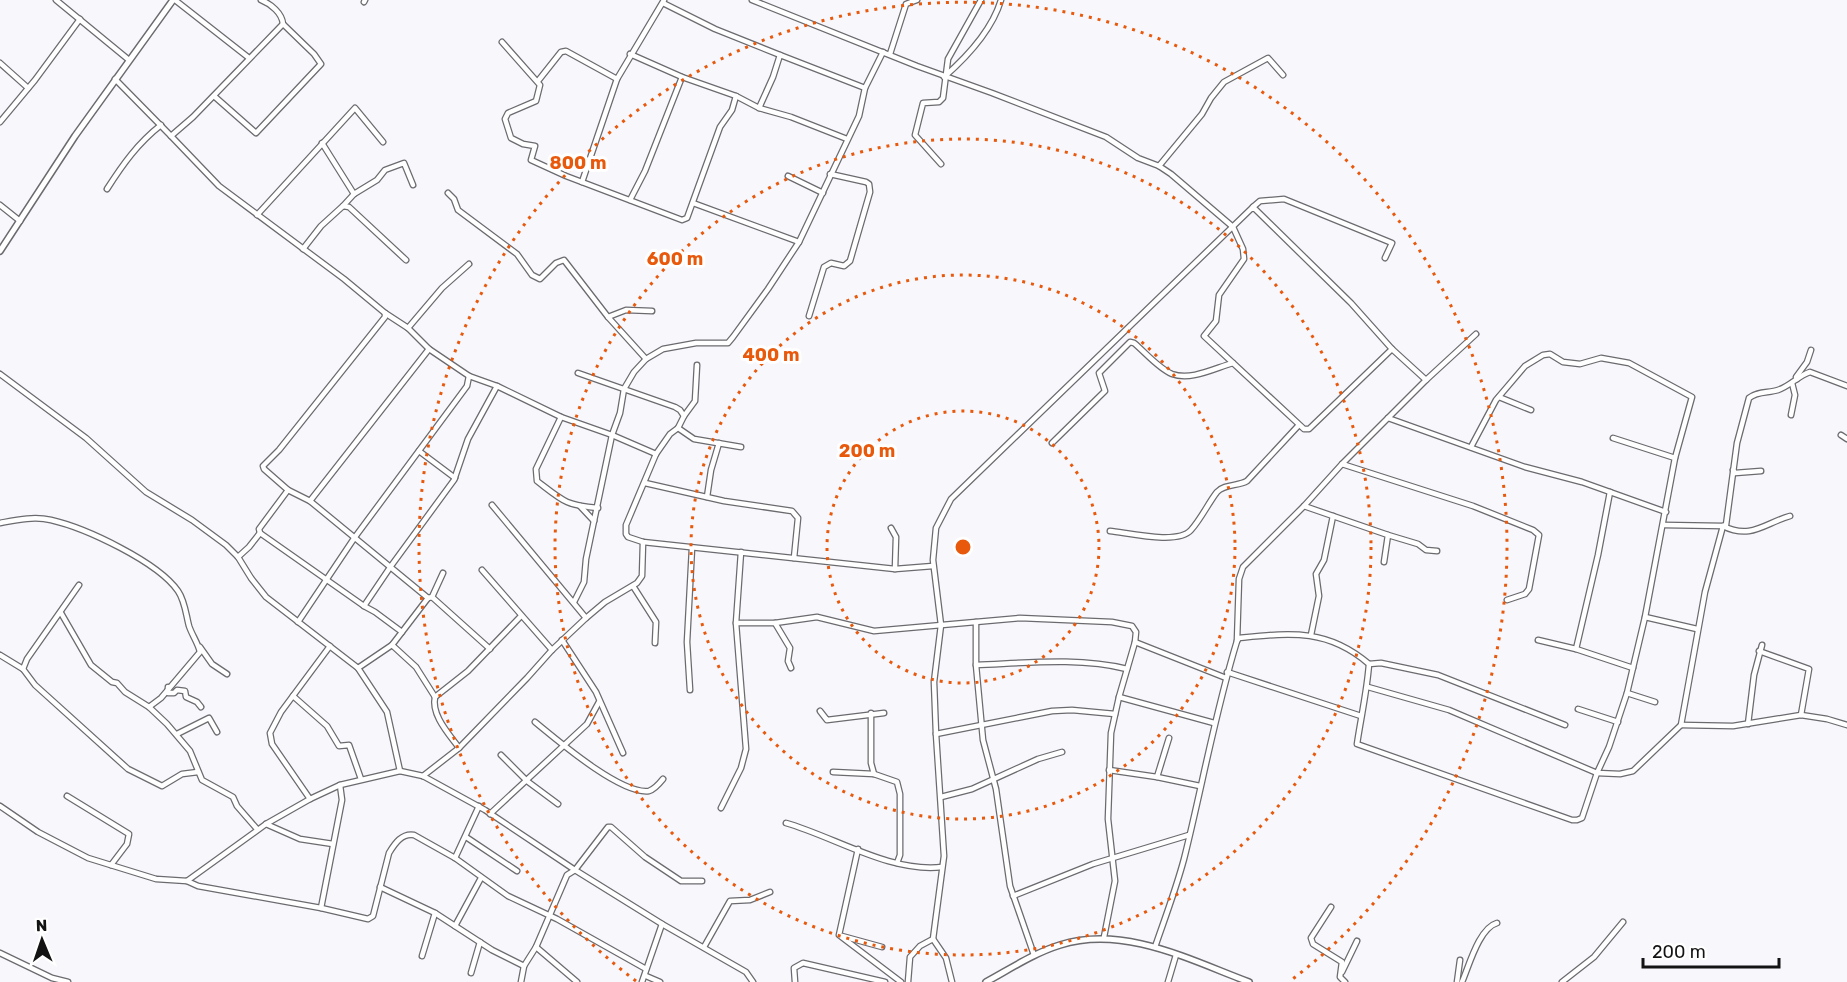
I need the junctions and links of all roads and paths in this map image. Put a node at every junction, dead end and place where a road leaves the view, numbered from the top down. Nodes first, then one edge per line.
1 (56, 0) edge
2 (67, 0) edge
3 (174, 0) edge
4 (261, 0) edge
5 (752, 0) edge
6 (917, 0) edge
7 (981, 0) edge
8 (1001, 0) edge
9 (663, 1) edge
10 (63, 5) junction
11 (80, 19) junction
12 (283, 24) junction
13 (502, 42) dead end
14 (883, 52) junction
15 (630, 54) junction
16 (890, 54) junction
17 (780, 55) junction
18 (249, 58) junction
19 (129, 60) junction
20 (0, 63) edge
21 (1283, 75) dead end
22 (682, 76) junction
23 (944, 76) junction
24 (115, 79) junction
25 (617, 79) junction
26 (538, 81) junction
27 (28, 88) junction
28 (865, 88) junction
29 (214, 96) junction
30 (736, 96) junction
31 (759, 108) junction
32 (0, 122) edge
33 (161, 125) junction
34 (171, 136) junction
35 (847, 139) junction
36 (322, 142) junction
37 (383, 142) dead end
38 (942, 164) dead end
39 (1159, 166) junction
40 (830, 174) junction
41 (788, 176) dead end
42 (582, 182) junction
43 (413, 185) dead end
44 (107, 189) dead end
45 (448, 193) dead end
46 (823, 193) junction
47 (354, 194) junction
48 (630, 200) junction
49 (693, 203) junction
50 (0, 205) edge
51 (343, 206) junction
52 (1253, 207) junction
53 (257, 215) junction
54 (21, 221) junction
55 (1233, 227) junction
56 (799, 242) junction
57 (303, 249) junction
58 (0, 251) edge
59 (1385, 258) dead end
60 (406, 260) dead end
61 (469, 264) dead end
62 (652, 311) dead end
63 (386, 313) junction
64 (809, 316) dead end
65 (608, 317) junction
66 (408, 328) junction
67 (1476, 334) dead end
68 (1392, 349) junction
69 (429, 350) junction
70 (1811, 350) dead end
71 (646, 359) junction
72 (1233, 363) junction
73 (697, 365) dead end
74 (578, 373) dead end
75 (0, 374) edge
76 (469, 376) junction
77 (1797, 379) junction
78 (1426, 380) junction
79 (1792, 383) junction
80 (497, 386) junction
81 (1847, 386) edge
82 (624, 389) junction
83 (1499, 397) junction
84 (1531, 411) dead end
85 (1791, 414) dead end
86 (684, 416) junction
87 (561, 417) junction
88 (1388, 418) junction
89 (1298, 426) junction
90 (678, 428) junction
91 (612, 435) junction
92 (1841, 435) dead end
93 (1613, 438) dead end
94 (1847, 439) edge
95 (719, 443) junction
96 (1052, 443) dead end
97 (741, 447) dead end
98 (1472, 447) junction
99 (420, 451) junction
100 (656, 454) junction
101 (1675, 458) junction
102 (1342, 464) junction
103 (1733, 470) junction
104 (1761, 471) dead end
105 (455, 478) junction
106 (645, 483) junction
107 (288, 490) junction
108 (1611, 492) junction
109 (707, 497) junction
110 (310, 501) junction
111 (492, 505) dead end
112 (580, 506) junction
113 (1305, 506) junction
114 (598, 508) junction
115 (1666, 512) junction
116 (1333, 516) junction
117 (1790, 516) dead end
118 (594, 521) junction
119 (0, 523) edge
120 (1664, 525) junction
121 (1723, 526) junction
122 (891, 528) dead end
123 (1110, 531) dead end
124 (260, 533) junction
125 (1388, 535) junction
126 (355, 537) junction
127 (643, 542) junction
128 (692, 548) junction
129 (1437, 551) dead end
130 (741, 552) junction
131 (238, 557) junction
132 (794, 558) junction
133 (1384, 562) dead end
134 (391, 566) junction
135 (933, 566) junction
136 (896, 569) junction
137 (482, 570) dead end
138 (443, 573) dead end
139 (327, 579) junction
140 (79, 585) dead end
141 (633, 586) junction
142 (430, 598) junction
143 (1508, 600) dead end
144 (574, 602) junction
145 (364, 606) junction
146 (61, 613) junction
147 (522, 616) junction
148 (1645, 617) junction
149 (586, 618) junction
150 (298, 622) junction
151 (976, 622) junction
152 (736, 623) junction
153 (775, 623) junction
154 (941, 625) junction
155 (1697, 629) junction
156 (402, 632) junction
157 (1311, 635) junction
158 (562, 640) junction
159 (1538, 640) dead end
160 (1237, 641) junction
161 (1136, 642) junction
162 (655, 643) dead end
163 (198, 645) junction
164 (392, 645) junction
165 (330, 646) junction
166 (1576, 649) junction
167 (490, 650) junction
168 (552, 650) junction
169 (0, 655) edge
170 (1369, 664) junction
171 (976, 665) junction
172 (358, 668) junction
173 (791, 668) dead end
174 (1633, 668) junction
175 (22, 669) junction
176 (1127, 669) junction
177 (227, 674) dead end
178 (1227, 675) junction
179 (168, 687) junction
180 (1368, 687) junction
181 (690, 690) dead end
182 (1627, 693) junction
183 (293, 696) junction
184 (435, 697) junction
185 (1119, 697) junction
186 (599, 702) junction
187 (1655, 702) dead end
188 (149, 707) junction
189 (201, 707) dead end
190 (1578, 709) dead end
191 (820, 711) dead end
192 (884, 712) dead end
193 (871, 713) junction
194 (1114, 714) junction
195 (1801, 715) junction
196 (1361, 716) junction
197 (535, 722) dead end
198 (1618, 722) junction
199 (1214, 723) junction
200 (981, 724) junction
201 (1748, 724) junction
202 (1565, 725) dead end
203 (1681, 725) junction
204 (1847, 725) edge
205 (217, 732) dead end
206 (177, 734) junction
207 (936, 734) junction
208 (1168, 738) dead end
209 (565, 747) junction
210 (459, 748) junction
211 (1062, 752) dead end
212 (623, 753) dead end
213 (501, 755) dead end
214 (1109, 770) junction
215 (400, 771) junction
216 (198, 772) junction
217 (833, 772) dead end
218 (1597, 773) junction
219 (874, 774) junction
220 (423, 776) junction
221 (1158, 777) junction
222 (361, 779) junction
223 (663, 779) dead end
224 (992, 779) junction
225 (527, 781) junction
226 (340, 785) junction
227 (1200, 786) junction
228 (67, 796) dead end
229 (941, 797) junction
230 (310, 799) junction
231 (558, 804) dead end
232 (0, 806) edge
233 (479, 806) junction
234 (721, 808) dead end
235 (490, 814) junction
236 (786, 823) dead end
237 (266, 824) junction
238 (257, 829) junction
239 (1189, 835) junction
240 (466, 837) junction
241 (333, 844) junction
242 (858, 849) junction
243 (455, 858) junction
244 (1113, 858) junction
245 (897, 863) junction
246 (111, 864) junction
247 (942, 867) junction
248 (575, 870) junction
249 (517, 871) dead end
250 (481, 878) junction
251 (188, 880) junction
252 (702, 881) dead end
253 (380, 887) junction
254 (770, 892) dead end
255 (1013, 896) junction
256 (1331, 907) dead end
257 (321, 908) junction
258 (435, 913) junction
259 (549, 915) junction
260 (1623, 922) dead end
261 (1497, 923) dead end
262 (662, 924) junction
263 (455, 926) junction
264 (839, 935) junction
265 (1104, 937) junction
266 (933, 939) junction
267 (1358, 941) dead end
268 (480, 942) junction
269 (704, 946) junction
270 (536, 947) junction
271 (882, 947) dead end
272 (1155, 947) junction
273 (0, 953) edge
274 (1034, 955) junction
275 (1176, 955) junction
276 (422, 956) dead end
277 (1460, 960) dead end
278 (524, 966) junction
279 (646, 969) junction
280 (471, 973) dead end
281 (646, 976) junction
282 (1340, 977) junction
283 (68, 982) edge
284 (520, 982) edge
285 (577, 982) edge
286 (642, 982) edge
287 (660, 982) edge
288 (753, 982) edge
289 (795, 982) edge
290 (885, 982) edge
291 (901, 982) edge
292 (908, 982) edge
293 (952, 982) edge
294 (986, 982) edge
295 (1168, 982) edge
296 (1250, 982) edge
297 (1345, 982) edge
298 (1457, 982) edge
299 (1462, 982) edge
300 (1562, 982) edge

1 - 10 street
2 - 10 street
3 - 18 street
3 - 19 main road
4 - 12 street
5 - 14 street
6 - 16 street
7 - 23 street
8 - 23 street
9 - 15 street
9 - 17 street
10 - 11 street
11 - 19 street
11 - 27 street
12 - 18 street
12 - 29 street
13 - 26 street
14 - 16 street
14 - 28 street
15 - 22 street
15 - 25 street
16 - 23 street
17 - 28 street
17 - 31 street
18 - 29 street
19 - 24 main road
20 - 27 street
21 - 39 street
22 - 30 street
22 - 48 street
23 - 38 street
23 - 39 street
24 - 33 street
24 - 54 main road
25 - 26 street
25 - 42 street
26 - 42 street
27 - 32 street
28 - 35 street
29 - 34 street
30 - 31 street
30 - 49 street
31 - 35 street
33 - 34 street
33 - 44 street
34 - 53 street
35 - 40 street
36 - 37 street
36 - 47 street
36 - 53 street
39 - 55 street
40 - 46 street
40 - 64 street
41 - 46 street
42 - 48 street
43 - 47 street
45 - 65 street
46 - 56 street
47 - 51 street
48 - 49 street
49 - 56 street
50 - 54 street
51 - 57 street
51 - 60 street
52 - 55 street
52 - 59 street
52 - 68 street
53 - 57 street
54 - 58 main road
55 - 72 street
55 - 135 street
56 - 71 street
57 - 63 street
61 - 66 street
62 - 65 street
63 - 66 street
63 - 107 street
65 - 71 street
66 - 69 street
67 - 78 street
68 - 78 street
68 - 89 street
69 - 76 street
69 - 110 street
70 - 77 street
71 - 82 street
72 - 89 street
72 - 96 street
73 - 86 street
74 - 82 street
75 - 131 street
76 - 80 street
76 - 99 street
77 - 79 street
77 - 81 street
78 - 88 street
79 - 85 street
79 - 103 street
80 - 87 street
80 - 105 street
82 - 86 street
82 - 91 street
83 - 84 street
83 - 98 street
83 - 101 street
86 - 90 street
87 - 91 street
87 - 112 street
88 - 98 street
88 - 102 street
89 - 123 street
90 - 95 street
90 - 100 street
91 - 100 street
91 - 114 street
92 - 94 street
93 - 101 street
95 - 97 street
95 - 109 street
98 - 108 street
99 - 105 street
99 - 126 street
100 - 106 street
101 - 115 street
102 - 113 street
102 - 143 street
103 - 104 street
103 - 121 street
105 - 134 street
106 - 109 street
106 - 127 street
107 - 110 street
107 - 124 street
108 - 115 street
108 - 166 street
109 - 132 street
110 - 126 street
111 - 144 street
112 - 114 street
112 - 118 street
113 - 116 street
113 - 160 street
114 - 118 street
115 - 120 street
116 - 125 street
116 - 157 street
117 - 121 street
118 - 144 street
119 - 163 street
120 - 121 street
120 - 148 street
121 - 155 street
122 - 136 street
124 - 131 street
124 - 139 street
125 - 129 street
125 - 133 street
126 - 134 street
126 - 139 street
127 - 128 street
127 - 141 street
128 - 130 street
128 - 181 street
130 - 132 street
130 - 152 street
131 - 150 street
132 - 136 street
134 - 142 street
134 - 145 street
135 - 136 street
135 - 154 street
137 - 147 street
138 - 142 street
139 - 145 street
139 - 150 street
140 - 146 street
141 - 149 street
141 - 162 street
142 - 156 street
142 - 167 street
144 - 149 street
145 - 156 street
146 - 175 street
146 - 188 street
147 - 167 street
147 - 168 street
148 - 155 street
148 - 174 street
149 - 158 street
150 - 165 street
151 - 154 street
151 - 161 street
151 - 171 street
152 - 153 street
152 - 234 street
153 - 154 street
153 - 173 street
154 - 207 street
155 - 203 street
156 - 164 street
157 - 160 street
157 - 170 street
158 - 168 street
158 - 186 street
159 - 166 street
160 - 178 street
161 - 176 street
161 - 178 street
163 - 177 street
163 - 179 street
164 - 172 street
164 - 184 street
165 - 172 street
165 - 183 street
166 - 174 street
167 - 184 street
168 - 210 street
169 - 175 street
170 - 180 street
170 - 202 street
171 - 176 street
171 - 200 street
172 - 215 street
174 - 182 street
175 - 216 street
176 - 185 street
178 - 196 street
178 - 199 street
179 - 188 street
179 - 189 street
180 - 196 street
180 - 218 street
182 - 187 street
182 - 198 street
183 - 222 street
183 - 230 street
184 - 210 street
185 - 194 street
185 - 199 street
186 - 209 street
186 - 212 street
188 - 206 street
190 - 198 street
191 - 193 street
192 - 193 street
193 - 219 street
194 - 200 street
194 - 214 street
195 - 201 street
195 - 201 street
195 - 204 street
196 - 218 street
197 - 209 street
198 - 218 street
199 - 227 street
200 - 207 street
200 - 224 street
201 - 203 street
203 - 218 street
205 - 206 street
206 - 216 street
207 - 229 street
208 - 221 street
209 - 223 street
209 - 225 street
210 - 220 street
211 - 224 street
213 - 225 street
214 - 221 street
214 - 244 street
215 - 220 street
215 - 222 street
216 - 238 street
217 - 219 street
219 - 245 street
220 - 233 street
221 - 227 street
222 - 226 street
224 - 229 street
224 - 255 street
225 - 231 street
225 - 235 street
226 - 230 street
226 - 241 street
227 - 239 street
228 - 246 street
229 - 247 street
230 - 237 street
232 - 246 street
233 - 235 street
233 - 240 street
235 - 248 street
236 - 242 street
237 - 238 street
237 - 241 street
238 - 251 street
239 - 244 street
239 - 272 street
240 - 243 street
240 - 249 street
241 - 257 street
242 - 245 street
242 - 264 street
243 - 250 street
243 - 253 street
244 - 255 street
244 - 265 street
245 - 247 street
246 - 251 street
247 - 266 street
248 - 252 street
248 - 259 street
248 - 262 street
250 - 259 street
250 - 263 street
251 - 257 street
253 - 257 street
253 - 258 street
254 - 269 street
255 - 274 street
256 - 282 street
258 - 263 street
258 - 276 street
259 - 270 street
259 - 279 street
260 - 300 street
261 - 299 street
262 - 269 street
262 - 279 street
263 - 268 street
264 - 271 street
264 - 291 street
265 - 272 main road
265 - 274 main road
266 - 292 street
266 - 293 street
267 - 282 street
268 - 278 street
268 - 280 street
269 - 288 street
270 - 278 street
270 - 285 street
272 - 275 main road
273 - 283 street
274 - 294 main road
275 - 295 street
275 - 296 main road
277 - 298 street
278 - 284 street
279 - 281 street
281 - 286 street
281 - 287 street
282 - 297 street
289 - 290 street

